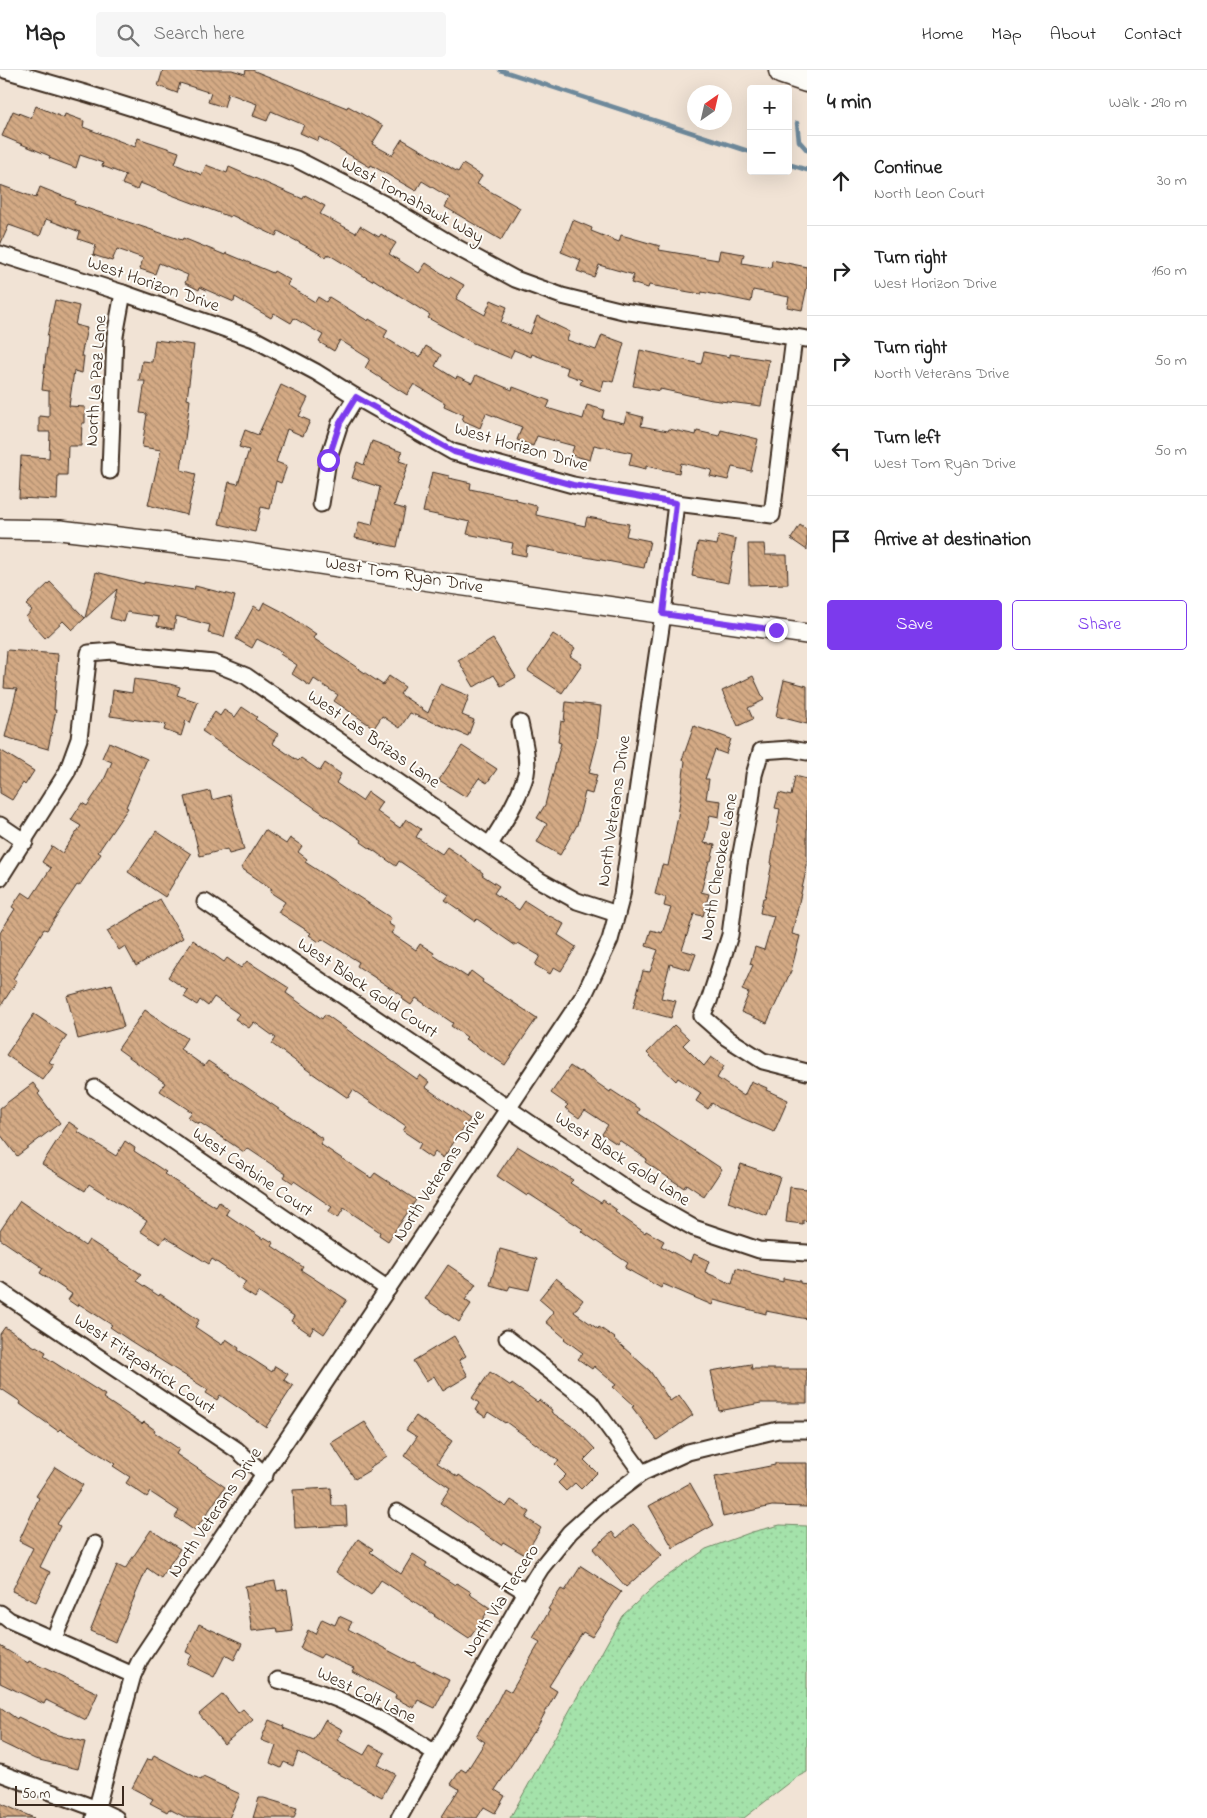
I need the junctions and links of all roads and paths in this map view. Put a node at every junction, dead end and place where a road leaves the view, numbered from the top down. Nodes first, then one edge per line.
1 (3, 70) edge
2 (783, 70) edge
3 (0, 75) edge
4 (807, 78) edge
5 (0, 254) edge
6 (123, 293) junction
7 (800, 338) edge
8 (356, 397) junction
9 (110, 471) dead end
10 (676, 503) junction
11 (321, 504) dead end
12 (0, 529) edge
13 (663, 614) junction
14 (807, 634) edge
15 (520, 723) dead end
16 (807, 752) edge
17 (0, 825) edge
18 (25, 842) junction
19 (490, 844) junction
20 (0, 878) edge
21 (205, 902) dead end
22 (617, 914) junction
23 (807, 1072) edge
24 (96, 1088) dead end
25 (508, 1107) junction
26 (807, 1253) edge
27 (388, 1289) junction
28 (0, 1290) edge
29 (507, 1338) dead end
30 (807, 1430) edge
31 (642, 1473) junction
32 (265, 1475) junction
33 (397, 1512) dead end
34 (95, 1544) dead end
35 (526, 1592) junction
36 (0, 1613) edge
37 (53, 1640) junction
38 (133, 1675) junction
39 (278, 1680) dead end
40 (435, 1753) junction
41 (0, 1773) edge
42 (95, 1813) edge
43 (116, 1818) edge
44 (399, 1818) edge

1 - 3 street
1 - 7 street, West Tomahawk Way
2 - 4 highway
5 - 6 street, West Horizon Drive
6 - 8 street, West Horizon Drive
6 - 9 street, North La Paz Lane
7 - 10 street, West Horizon Drive
8 - 10 street, West Horizon Drive
8 - 11 street
10 - 13 street, North Veterans Drive
12 - 13 street, West Tom Ryan Drive
13 - 14 street, West Tom Ryan Drive
13 - 22 street, North Veterans Drive
15 - 19 street
16 - 23 street, North Cherokee Lane
17 - 18 street
18 - 19 street, West Las Brizas Lane
18 - 20 street
19 - 22 street, West Las Brizas Lane
21 - 25 street, West Black Gold Court
22 - 25 street, North Veterans Drive
24 - 27 street, West Carbine Court
25 - 26 street, West Black Gold Lane
25 - 27 street, North Veterans Drive
27 - 32 street, North Veterans Drive
28 - 32 street, West Fitzpatrick Court
29 - 31 street
30 - 31 street, North Via Tercero
31 - 35 street, North Via Tercero
32 - 38 street, North Veterans Drive
33 - 35 street
34 - 37 street
35 - 40 street, North Via Tercero
36 - 37 street
37 - 38 street
38 - 42 street, North Veterans Drive
39 - 40 street, West Colt Lane
40 - 44 street, North Via Tercero
41 - 42 street
42 - 43 street

